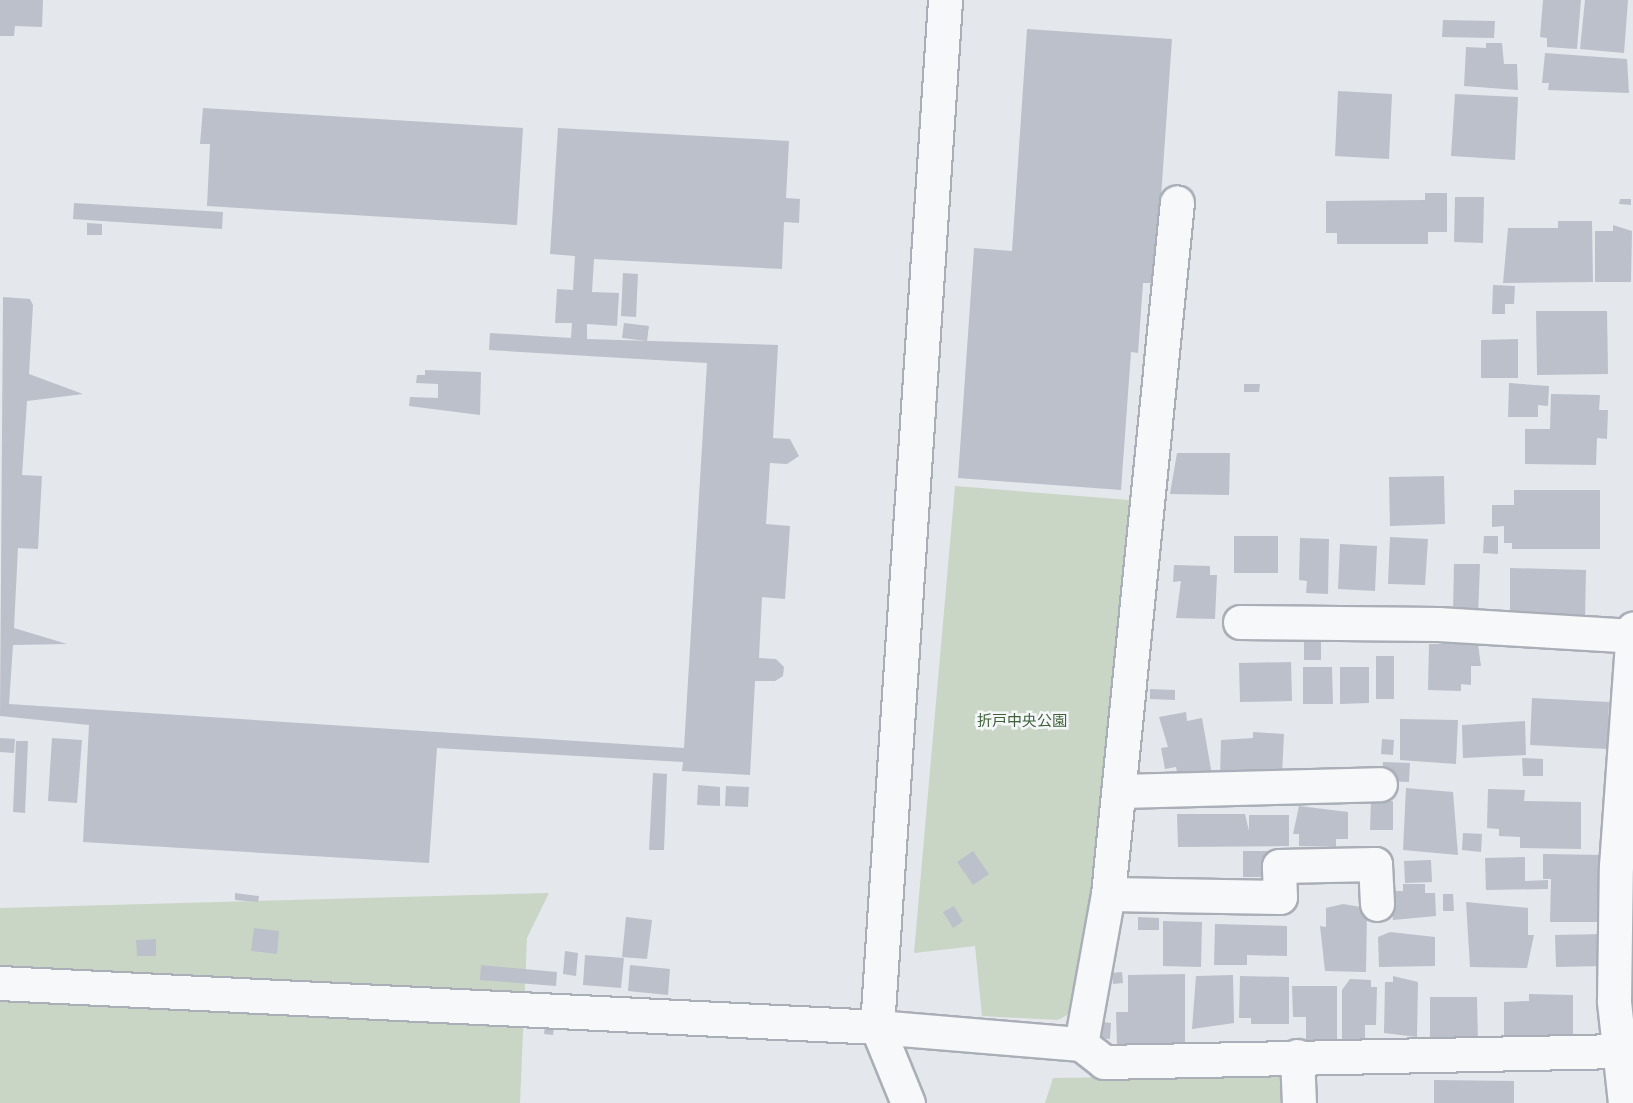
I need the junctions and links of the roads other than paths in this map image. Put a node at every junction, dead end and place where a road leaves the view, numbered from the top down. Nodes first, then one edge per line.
1 (945, 0) edge
2 (1177, 202) dead end
3 (1239, 622) dead end
4 (1633, 629) edge
5 (1632, 636) edge
6 (1380, 783) dead end
7 (1119, 791) junction
8 (1108, 894) junction
9 (1377, 903) dead end
10 (0, 983) edge
11 (877, 1027) junction
12 (1081, 1044) junction
13 (1619, 1051) junction
14 (1297, 1056) junction
15 (909, 1103) edge
16 (1299, 1103) edge
17 (1624, 1103) edge

1 - 11 street
2 - 7 street
3 - 5 street
4 - 5 street
5 - 13 street
6 - 7 street
7 - 8 street
8 - 9 street
8 - 12 street
10 - 11 street
11 - 12 street
11 - 15 street
12 - 14 street
13 - 14 street
13 - 17 street
14 - 16 street

